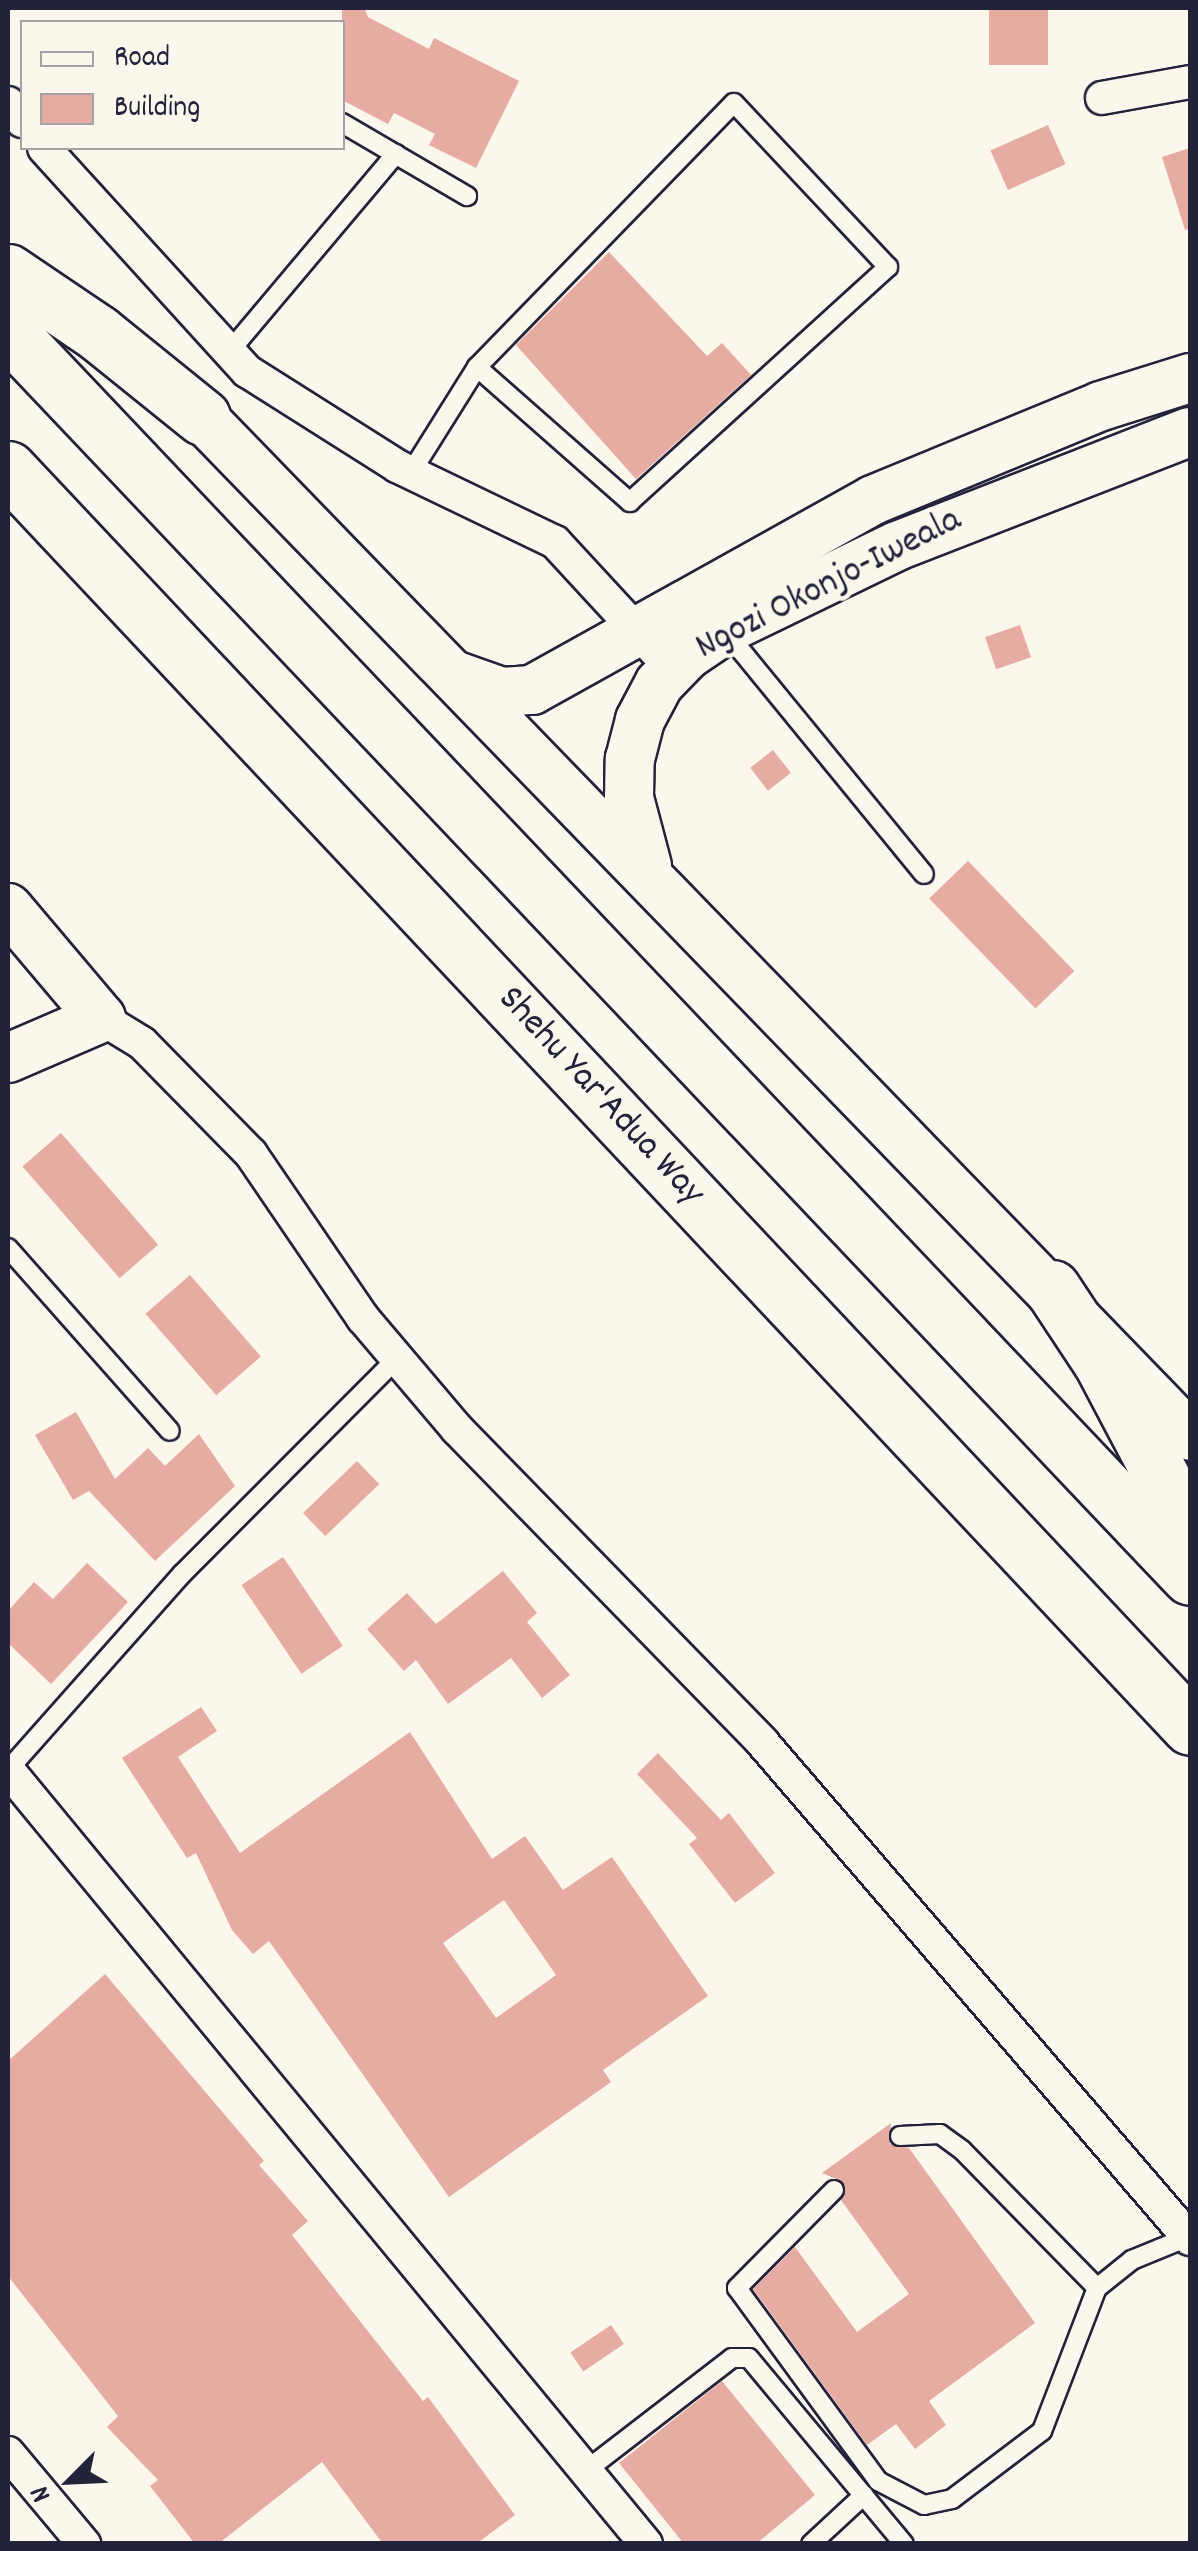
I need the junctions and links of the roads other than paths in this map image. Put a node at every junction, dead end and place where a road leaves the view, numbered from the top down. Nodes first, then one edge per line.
1 (1190, 82) edge
2 (1102, 98) dead end
3 (345, 125) edge
4 (46, 150) edge
5 (396, 154) junction
6 (467, 196) dead end
7 (8, 272) edge
8 (8, 331) edge
9 (229, 352) junction
10 (477, 367) junction
11 (1190, 378) edge
12 (202, 417) joint
13 (1190, 432) edge
14 (8, 468) edge
15 (410, 474) junction
16 (724, 630) junction
17 (642, 632) junction
18 (444, 670) junction
19 (673, 670) junction
20 (648, 870) junction
21 (924, 874) dead end
22 (10, 915) edge
23 (101, 1018) junction
24 (8, 1058) edge
25 (8, 1248) edge
26 (1052, 1288) junction
27 (397, 1358) junction
28 (170, 1431) dead end
29 (1190, 1436) edge
30 (1190, 1531) edge
31 (1190, 1577) edge
32 (1190, 1728) edge
33 (8, 1770) edge
34 (900, 2136) dead end
35 (834, 2190) dead end
36 (1189, 2238) edge
37 (1097, 2288) junction
38 (8, 2452) edge
39 (588, 2469) junction
40 (864, 2496) junction
41 (84, 2544) edge
42 (646, 2544) edge
43 (811, 2544) edge
44 (904, 2544) edge

1 - 2 street
3 - 5 lane
4 - 9 street
5 - 6 lane
5 - 9 lane
7 - 12 highway
8 - 31 highway
9 - 15 street
10 - 10 lane
10 - 15 lane
11 - 17 street
12 - 18 street
13 - 16 street, Ngozi Okonjo-Iweala
14 - 32 highway, Shehu Yar'Adua Way
15 - 17 street
16 - 19 street, Ngozi Okonjo-Iweala
16 - 21 lane
17 - 18 street
17 - 19 street
18 - 20 street
19 - 20 street, Ngozi Okonjo-Iweala
20 - 26 street
22 - 23 street
23 - 24 street
23 - 27 street
25 - 28 lane
26 - 29 street
26 - 30 highway
27 - 33 lane
27 - 36 street
33 - 39 street
34 - 37 lane
35 - 37 lane
36 - 37 lane
38 - 41 street
39 - 40 lane
39 - 42 street
40 - 43 lane
40 - 44 lane

